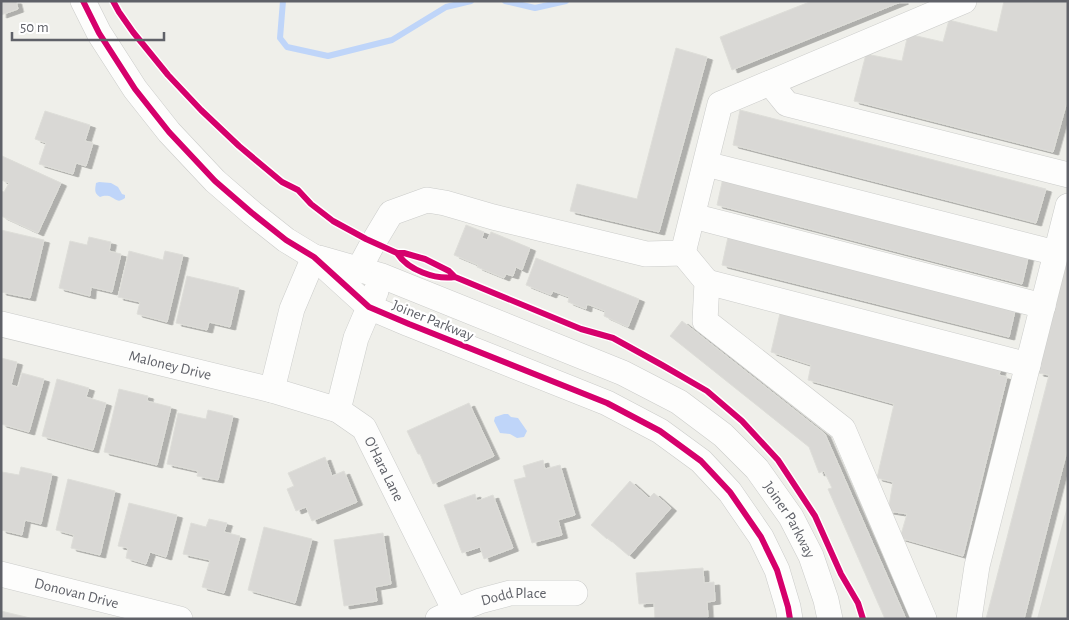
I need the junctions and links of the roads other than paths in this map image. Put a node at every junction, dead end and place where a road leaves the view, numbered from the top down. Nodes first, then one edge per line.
1 (83, 1) edge
2 (964, 1) edge
3 (770, 83) junction
4 (706, 164) junction
5 (1068, 175) edge
6 (1068, 206) edge
7 (693, 216) junction
8 (684, 253) junction
9 (1056, 253) junction
10 (314, 256) junction
11 (371, 272) junction
12 (707, 282) junction
13 (1043, 306) junction
14 (369, 307) junction
15 (1, 324) edge
16 (1028, 365) junction
17 (272, 390) junction
18 (338, 410) junction
19 (1, 574) edge
20 (575, 593) dead end
21 (451, 616) edge
22 (180, 619) edge
23 (790, 619) edge
24 (830, 619) edge
25 (924, 619) edge
26 (969, 619) edge

1 - 10 street, Joiner Parkway
2 - 3 street
3 - 4 street
3 - 5 street
4 - 7 street
4 - 9 street
6 - 9 street
7 - 8 street
7 - 13 street
8 - 11 street
8 - 12 street
9 - 13 street
10 - 11 street, Joiner Parkway
10 - 14 street, Joiner Parkway
10 - 17 street
11 - 14 street
11 - 24 street, Joiner Parkway
12 - 16 street
12 - 25 street
13 - 16 street
14 - 18 street
14 - 23 street, Joiner Parkway
15 - 17 street, Maloney Drive
16 - 26 street
17 - 18 street, Maloney Drive
18 - 21 street, O'Hara Lane
19 - 22 street, Donovan Drive
20 - 21 street, Dodd Place

